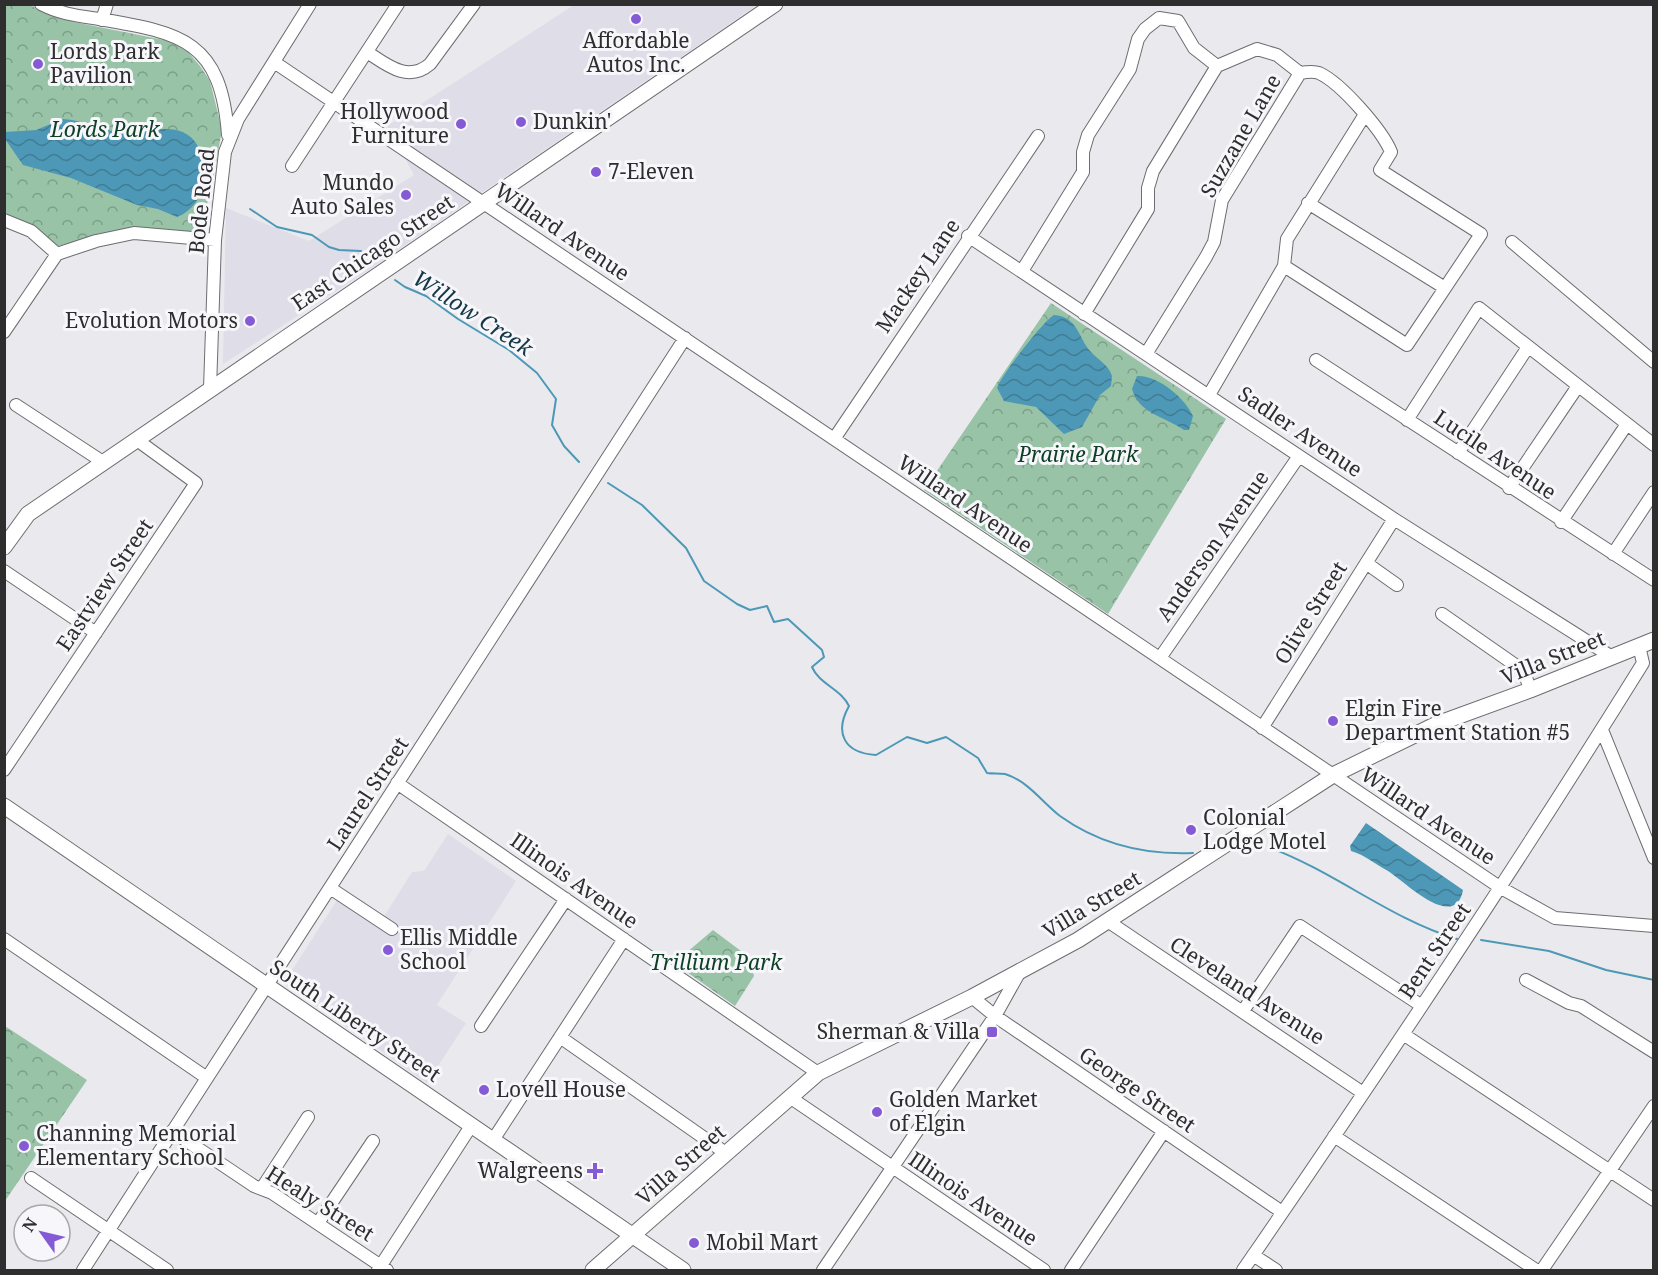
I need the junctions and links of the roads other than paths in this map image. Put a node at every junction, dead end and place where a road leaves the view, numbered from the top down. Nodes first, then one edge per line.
1 (41, 4) edge
2 (107, 4) edge
3 (310, 4) edge
4 (398, 4) edge
5 (474, 4) edge
6 (776, 4) edge
7 (102, 20) junction
8 (367, 52) junction
9 (274, 62) junction
10 (1217, 66) junction
11 (1300, 73) junction
12 (335, 103) junction
13 (1364, 116) junction
14 (1038, 136) dead end
15 (229, 140) junction
16 (292, 166) dead end
17 (484, 203) junction
18 (1308, 203) junction
19 (4, 220) edge
20 (968, 236) junction
21 (215, 240) junction
22 (1512, 242) dead end
23 (57, 254) junction
24 (1284, 266) junction
25 (1022, 271) junction
26 (1445, 288) junction
27 (1084, 314) junction
28 (4, 332) edge
29 (685, 338) junction
30 (1528, 347) junction
31 (1146, 354) junction
32 (1316, 360) dead end
33 (1653, 362) edge
34 (1578, 386) junction
35 (210, 389) junction
36 (1209, 395) junction
37 (16, 405) dead end
38 (1407, 420) junction
39 (1627, 424) junction
40 (834, 439) junction
41 (137, 440) junction
42 (1653, 445) edge
43 (1458, 453) junction
44 (1299, 456) junction
45 (103, 462) junction
46 (1509, 488) junction
47 (1653, 492) edge
48 (1394, 519) junction
49 (1561, 522) junction
50 (4, 547) edge
51 (1613, 554) junction
52 (1366, 563) junction
53 (4, 571) edge
54 (1653, 580) edge
55 (1398, 585) dead end
56 (1442, 614) dead end
57 (96, 633) junction
58 (1646, 643) edge
59 (1611, 657) junction
60 (1160, 658) junction
61 (1530, 690) junction
62 (1262, 728) junction
63 (1602, 730) junction
64 (4, 770) edge
65 (1333, 774) junction
66 (397, 783) junction
67 (4, 806) edge
68 (1653, 858) edge
69 (330, 888) junction
70 (1501, 888) junction
71 (566, 899) junction
72 (1109, 922) junction
73 (1653, 926) edge
74 (392, 929) dead end
75 (4, 939) edge
76 (624, 939) junction
77 (1019, 974) junction
78 (1526, 980) dead end
79 (266, 986) junction
80 (972, 997) junction
81 (1422, 1006) junction
82 (1243, 1011) junction
83 (995, 1016) junction
84 (481, 1026) dead end
85 (1403, 1034) junction
86 (560, 1037) junction
87 (1653, 1052) edge
88 (818, 1073) junction
89 (207, 1078) junction
90 (1364, 1093) junction
91 (791, 1098) junction
92 (1653, 1106) edge
93 (308, 1116) dead end
94 (471, 1126) junction
95 (172, 1131) junction
96 (1164, 1131) junction
97 (1334, 1136) junction
98 (493, 1140) junction
99 (374, 1141) dead end
100 (727, 1154) junction
101 (892, 1167) junction
102 (1609, 1171) junction
103 (32, 1178) dead end
104 (262, 1188) junction
105 (1653, 1200) edge
106 (1282, 1212) junction
107 (318, 1223) junction
108 (108, 1231) junction
109 (632, 1236) junction
110 (1253, 1255) junction
111 (382, 1269) edge
112 (83, 1270) edge
113 (167, 1270) edge
114 (593, 1270) edge
115 (683, 1270) edge
116 (823, 1270) edge
117 (1044, 1270) edge
118 (1071, 1270) edge
119 (1243, 1270) edge
120 (1276, 1270) edge
121 (1536, 1270) edge
122 (1542, 1270) edge

1 - 7 street
2 - 7 street
3 - 9 street, Bode Road
4 - 8 street
5 - 8 street
6 - 17 main road, East Chicago Street
7 - 15 street
8 - 12 street
9 - 12 street, Willard Avenue
9 - 15 street, Bode Road
10 - 11 street
10 - 25 street
10 - 27 street
11 - 13 street, Suzzane Lane
11 - 31 street, Suzzane Lane
12 - 16 street
12 - 17 street, Willard Avenue
13 - 18 street
13 - 26 street, Suzzane Lane
14 - 20 street, Mackey Lane
15 - 21 street, Bode Road
17 - 29 street, Willard Avenue
17 - 35 main road, East Chicago Street
18 - 24 street
18 - 26 street
19 - 23 street
20 - 25 street, Sadler Avenue
20 - 40 street, Mackey Lane
21 - 23 street
21 - 35 street, Bode Road
22 - 33 street
23 - 28 street
24 - 26 street
24 - 36 street
25 - 27 street, Sadler Avenue
27 - 31 street, Sadler Avenue
29 - 40 street, Willard Avenue
29 - 66 street, Laurel Street
30 - 34 street
30 - 38 street
30 - 43 street
31 - 36 street, Sadler Avenue
32 - 38 street, Lucile Avenue
34 - 39 street
34 - 46 street
35 - 41 main road, East Chicago Street
36 - 44 street, Sadler Avenue
37 - 45 street
38 - 43 street, Lucile Avenue
39 - 42 street
39 - 49 street
40 - 60 street, Willard Avenue
41 - 45 main road, East Chicago Street
41 - 57 street, Eastview Street
43 - 46 street, Lucile Avenue
44 - 48 street, Sadler Avenue
44 - 60 street, Anderson Avenue
45 - 50 main road, East Chicago Street
46 - 49 street, Lucile Avenue
47 - 51 street
48 - 52 street, Olive Street
48 - 59 street, Sadler Avenue
49 - 51 street, Lucile Avenue
51 - 54 street, Lucile Avenue
52 - 55 street
52 - 62 street, Olive Street
53 - 57 street
56 - 61 street
57 - 64 street, Eastview Street
58 - 59 main road, Villa Street
58 - 63 street, Bent Street
59 - 61 main road, Villa Street
60 - 62 street, Willard Avenue
61 - 65 main road, Villa Street
62 - 65 street, Willard Avenue
63 - 68 street
63 - 70 street, Bent Street
65 - 70 street, Willard Avenue
65 - 72 main road, Villa Street
66 - 69 street, Laurel Street
66 - 71 street, Illinois Avenue
67 - 79 main road, South Liberty Street
69 - 74 street
69 - 79 street, Laurel Street
70 - 73 street, Willard Avenue
70 - 81 street, Bent Street
71 - 76 street, Illinois Avenue
71 - 84 street
72 - 77 main road, Villa Street
72 - 82 street, Cleveland Avenue
75 - 89 street
76 - 86 street
76 - 88 street, Illinois Avenue
77 - 80 main road, Villa Street
77 - 83 street
78 - 87 street
79 - 89 street, Laurel Street
79 - 94 main road, South Liberty Street
80 - 83 street, George Street
80 - 88 main road, Villa Street
81 - 82 street
81 - 85 street, Bent Street
82 - 90 street, Cleveland Avenue
83 - 96 street, George Street
83 - 101 street
85 - 90 street, Bent Street
85 - 102 street
86 - 98 street
86 - 100 street
88 - 91 main road, Villa Street
89 - 95 street, Laurel Street
90 - 97 street, Bent Street
91 - 100 main road, Villa Street
91 - 101 street, Illinois Avenue
92 - 102 street
93 - 104 street
94 - 98 main road, South Liberty Street
94 - 111 street
95 - 104 street, Healy Street
95 - 108 street, Laurel Street
96 - 106 street, George Street
96 - 118 street
97 - 106 street, Bent Street
97 - 121 street
98 - 109 main road, South Liberty Street
99 - 107 street
100 - 109 main road, Villa Street
101 - 116 street
101 - 117 street, Illinois Avenue
102 - 105 street
102 - 122 street
103 - 108 street
104 - 107 street, Healy Street
106 - 110 street, Bent Street
107 - 111 street, Healy Street
108 - 112 street, Laurel Street
108 - 113 street
109 - 114 main road, Villa Street
109 - 115 main road, South Liberty Street
110 - 119 street, Bent Street
110 - 120 street

